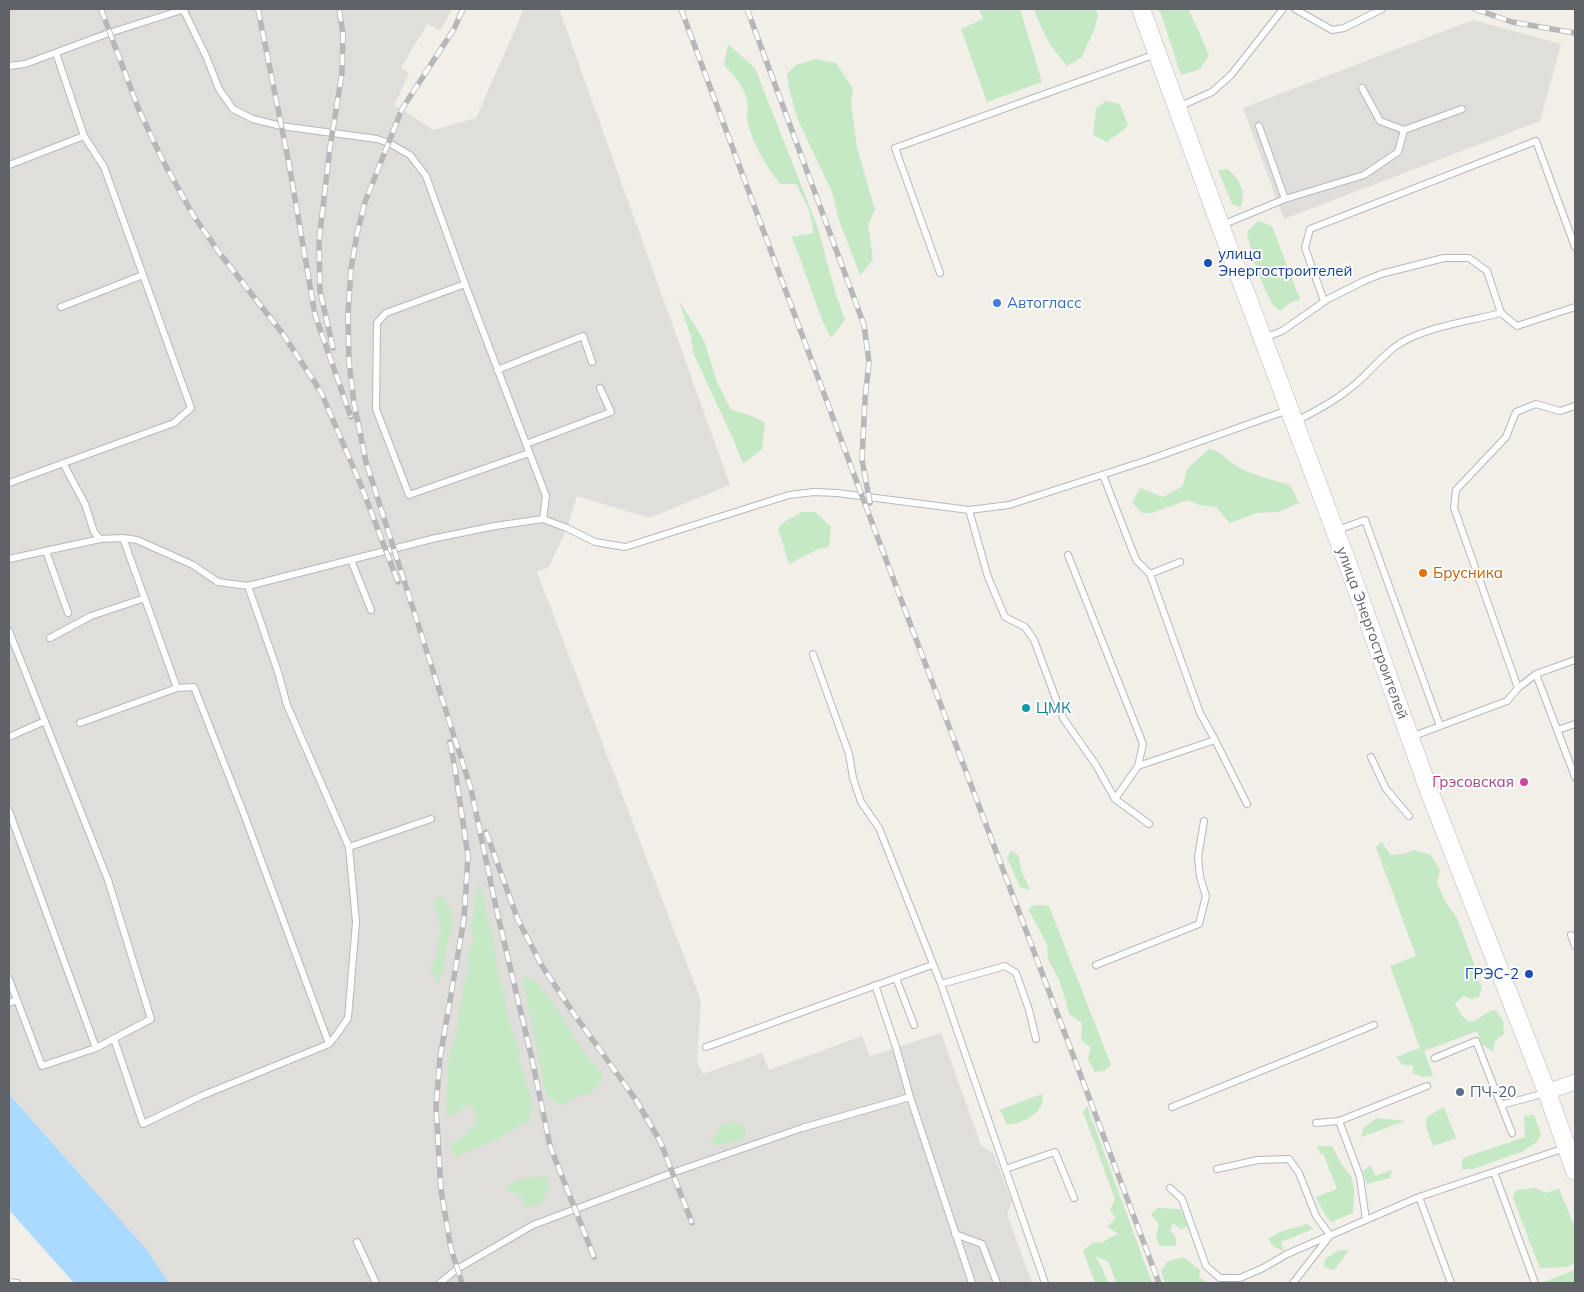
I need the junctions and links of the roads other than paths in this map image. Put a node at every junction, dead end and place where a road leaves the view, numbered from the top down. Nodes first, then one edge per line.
1 (184, 9) edge
2 (1141, 9) edge
3 (1283, 9) edge
4 (1296, 9) edge
5 (1382, 9) edge
6 (56, 53) junction
7 (1157, 53) junction
8 (9, 66) edge
9 (1362, 88) dead end
10 (1177, 108) junction
11 (1462, 109) dead end
12 (1259, 126) dead end
13 (1404, 130) junction
14 (84, 136) junction
15 (9, 165) edge
16 (1285, 199) junction
17 (1221, 226) junction
18 (1575, 247) edge
19 (940, 273) dead end
20 (143, 275) junction
21 (465, 284) junction
22 (1324, 301) junction
23 (61, 307) dead end
24 (1575, 307) edge
25 (1501, 313) junction
26 (1264, 338) junction
27 (592, 362) dead end
28 (497, 370) junction
29 (600, 388) dead end
30 (1575, 406) edge
31 (1292, 415) junction
32 (526, 444) junction
33 (529, 453) junction
34 (63, 463) junction
35 (1103, 475) junction
36 (9, 483) edge
37 (969, 510) junction
38 (543, 519) junction
39 (1336, 531) junction
40 (124, 538) junction
41 (100, 539) junction
42 (46, 551) junction
43 (1068, 555) dead end
44 (9, 559) edge
45 (351, 560) junction
46 (1180, 562) dead end
47 (1150, 574) junction
48 (248, 586) junction
49 (145, 598) junction
50 (371, 610) dead end
51 (68, 613) dead end
52 (9, 631) edge
53 (50, 638) dead end
54 (813, 654) dead end
55 (1575, 660) edge
56 (1536, 674) junction
57 (177, 688) junction
58 (1518, 688) junction
59 (45, 721) junction
60 (80, 724) dead end
61 (1575, 724) edge
62 (1440, 726) junction
63 (1558, 730) junction
64 (9, 737) edge
65 (1410, 737) junction
66 (1216, 740) junction
67 (1371, 757) dead end
68 (1138, 766) junction
69 (1575, 777) edge
70 (1116, 799) junction
71 (1247, 804) dead end
72 (9, 811) edge
73 (1409, 816) dead end
74 (431, 819) dead end
75 (1204, 821) dead end
76 (1149, 824) dead end
77 (349, 847) junction
78 (1571, 936) dead end
79 (1575, 946) edge
80 (932, 965) junction
81 (1096, 965) dead end
82 (9, 978) edge
83 (896, 978) junction
84 (941, 984) junction
85 (875, 986) junction
86 (17, 1000) junction
87 (9, 1002) edge
88 (1374, 1024) dead end
89 (914, 1025) dead end
90 (114, 1039) junction
91 (1036, 1039) dead end
92 (328, 1044) junction
93 (706, 1047) dead end
94 (96, 1048) junction
95 (1435, 1058) dead end
96 (1575, 1082) edge
97 (1427, 1086) dead end
98 (1547, 1092) junction
99 (910, 1097) junction
100 (1502, 1105) junction
101 (1172, 1107) dead end
102 (1339, 1121) junction
103 (1316, 1123) dead end
104 (1512, 1133) dead end
105 (1572, 1157) edge
106 (1217, 1169) dead end
107 (1005, 1170) junction
108 (1494, 1172) junction
109 (1170, 1188) dead end
110 (1419, 1197) junction
111 (1074, 1198) dead end
112 (1366, 1220) junction
113 (955, 1234) junction
114 (1330, 1235) junction
115 (357, 1242) dead end
116 (9, 1282) edge
117 (17, 1283) edge
118 (376, 1283) edge
119 (440, 1283) edge
120 (972, 1283) edge
121 (997, 1283) edge
122 (1045, 1283) edge
123 (1293, 1283) edge
124 (1451, 1283) edge
125 (1535, 1283) edge

1 - 6 lane
1 - 21 lane
2 - 7 main road, улица Энергостроителей
3 - 10 lane
4 - 5 lane
6 - 8 lane
6 - 14 lane
7 - 10 main road, улица Энергостроителей
7 - 19 lane
9 - 13 lane
10 - 17 main road, улица Энергостроителей
11 - 13 lane
12 - 16 lane
13 - 16 lane
14 - 15 lane
14 - 20 lane
16 - 17 lane
17 - 26 main road, улица Энергостроителей
18 - 22 lane
20 - 23 lane
20 - 34 lane
21 - 28 lane
21 - 33 lane
22 - 25 lane
22 - 26 lane
24 - 25 lane
25 - 31 lane
26 - 31 main road, улица Энергостроителей
27 - 28 lane
28 - 32 lane
29 - 32 lane
30 - 58 lane
31 - 35 lane
31 - 39 main road, улица Энергостроителей
32 - 33 lane
33 - 38 lane
34 - 36 lane
34 - 41 lane
35 - 37 lane
35 - 47 lane
37 - 38 lane
37 - 70 lane
38 - 45 lane
39 - 62 lane
39 - 65 main road, улица Энергостроителей
40 - 41 lane
40 - 48 lane
40 - 49 lane
41 - 42 lane
42 - 44 lane
42 - 51 lane
43 - 68 lane
45 - 48 lane
45 - 50 lane
46 - 47 lane
47 - 66 lane
48 - 77 lane
49 - 53 lane
49 - 57 lane
52 - 59 lane
54 - 80 lane
55 - 56 lane
56 - 58 lane
56 - 63 lane
57 - 60 lane
57 - 92 lane
58 - 62 lane
59 - 64 lane
59 - 90 lane
61 - 63 lane
62 - 65 lane
63 - 69 lane
65 - 98 main road, улица Энергостроителей
66 - 68 lane
66 - 71 lane
67 - 73 lane
68 - 70 lane
70 - 76 lane
72 - 94 lane
74 - 77 lane
75 - 81 lane
77 - 92 lane
78 - 79 lane
80 - 83 lane
80 - 84 lane
82 - 86 lane
83 - 85 lane
83 - 89 lane
84 - 91 lane
84 - 107 lane
85 - 93 lane
85 - 99 lane
86 - 87 lane
86 - 94 lane
88 - 101 lane
90 - 92 lane
90 - 94 lane
95 - 100 lane
96 - 98 street
97 - 102 lane
98 - 100 lane
98 - 105 main road, улица Энергостроителей
99 - 113 lane
99 - 119 lane
100 - 104 lane
102 - 103 lane
102 - 112 lane
105 - 108 lane
106 - 114 lane
107 - 111 lane
107 - 122 lane
108 - 110 lane
108 - 125 lane
109 - 114 lane
110 - 112 lane
110 - 124 lane
112 - 114 lane
113 - 120 lane
113 - 121 lane
114 - 123 lane
115 - 118 lane
116 - 117 lane

